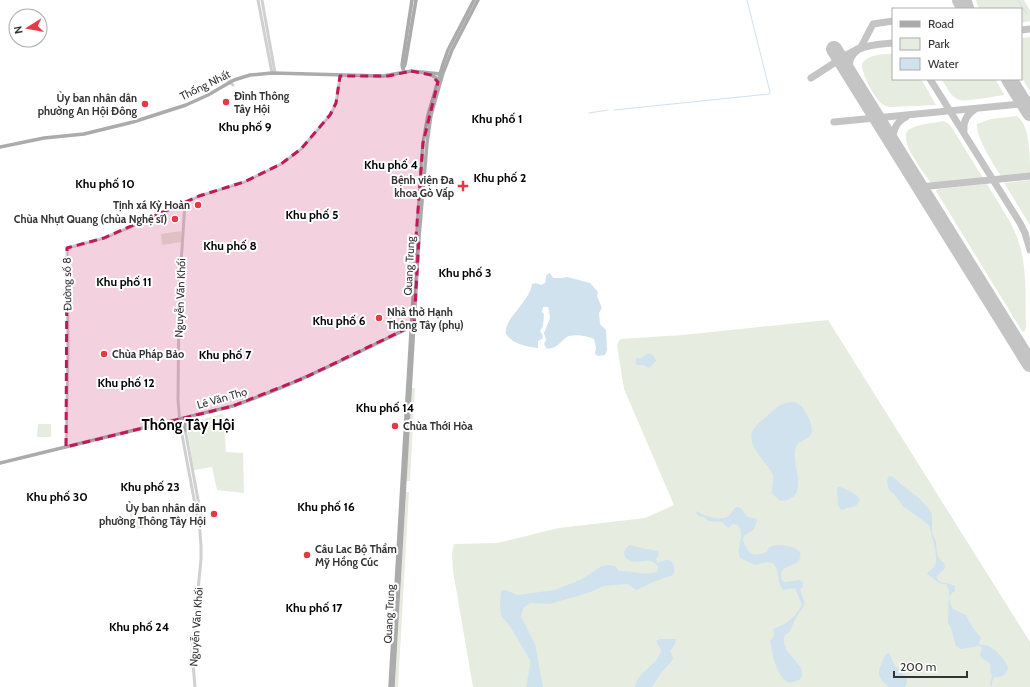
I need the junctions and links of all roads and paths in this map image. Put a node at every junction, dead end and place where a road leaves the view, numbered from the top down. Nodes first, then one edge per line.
1 (258, 0) edge
2 (262, 0) edge
3 (412, 0) edge
4 (416, 0) edge
5 (474, 0) edge
6 (478, 0) edge
7 (467, 17) junction
8 (404, 70) junction
9 (421, 72) junction
10 (273, 73) junction
11 (431, 75) junction
12 (441, 75) junction
13 (231, 76) dead end
14 (340, 76) junction
15 (438, 82) junction
16 (228, 83) junction
17 (233, 85) dead end
18 (0, 147) edge
19 (424, 152) junction
20 (185, 202) junction
21 (413, 326) junction
22 (190, 416) junction
23 (180, 418) junction
24 (185, 430) junction
25 (66, 446) junction
26 (0, 463) edge
27 (199, 518) junction
28 (195, 687) edge
29 (391, 687) edge

1 - 10 street
2 - 10 street
3 - 8 main road
4 - 8 main road
5 - 7 main road, Quang Trung
6 - 7 main road, Quang Trung
7 - 12 main road, Quang Trung
8 - 9 main road, Thống Nhất
8 - 14 main road, Thống Nhất
9 - 11 main road, Thống Nhất
9 - 12 main road, Thống Nhất
10 - 14 main road, Thống Nhất
10 - 16 main road, Thống Nhất
11 - 12 main road, Thống Nhất
11 - 15 main road
12 - 15 main road, Quang Trung
12 - 19 main road, Quang Trung
13 - 16 street
14 - 20 street, Đường số 8
15 - 19 main road, Quang Trung
16 - 17 street
16 - 18 main road, Thống Nhất
19 - 21 main road, Quang Trung
20 - 23 street, Nguyễn Văn Khối
20 - 25 street, Đường số 8
21 - 22 main road, Lê Văn Thọ
21 - 29 main road, Quang Trung
22 - 23 main road, Lê Văn Thọ
22 - 24 main road
23 - 24 street, Nguyễn Văn Khối
23 - 25 main road, Lê Văn Thọ
23 - 27 street, Nguyễn Văn Khối
24 - 27 street, Nguyễn Văn Khối
25 - 26 main road, Lê Văn Thọ
27 - 28 street, Nguyễn Văn Khối

